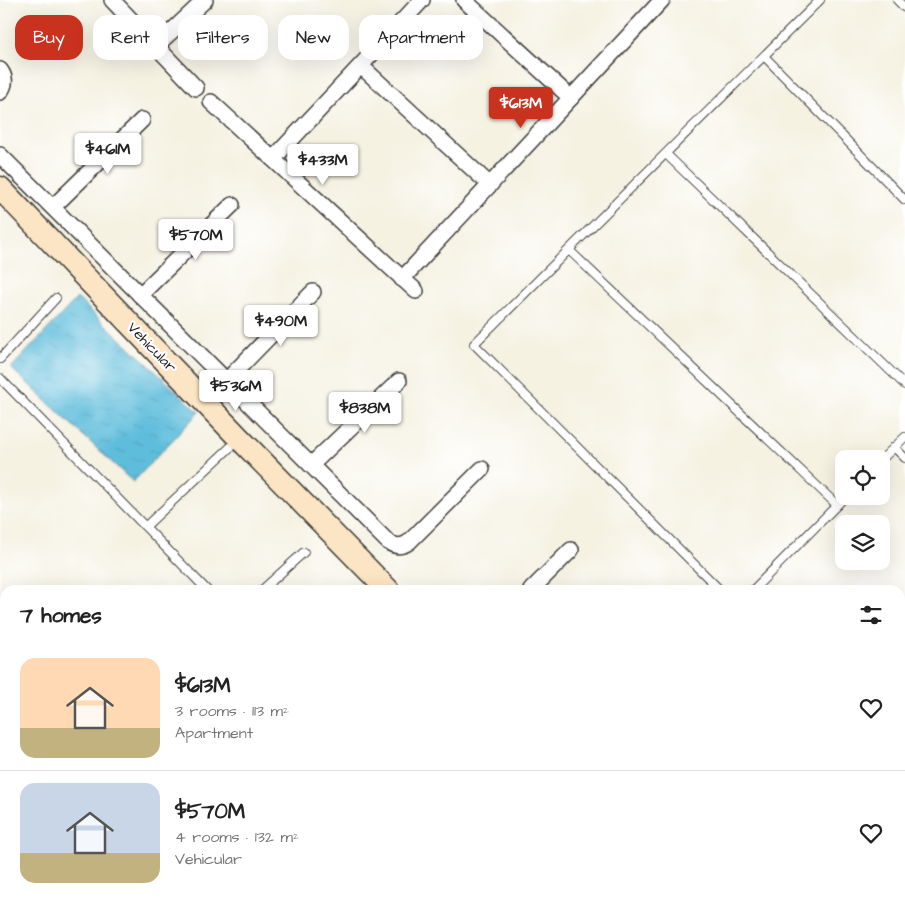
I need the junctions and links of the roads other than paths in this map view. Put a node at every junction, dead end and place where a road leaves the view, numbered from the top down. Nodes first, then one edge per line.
1 (112, 0) edge
2 (204, 0) edge
3 (422, 0) edge
4 (464, 0) edge
5 (662, 0) edge
6 (820, 0) edge
7 (897, 0) edge
8 (905, 8) edge
9 (126, 15) edge
10 (168, 34) edge
11 (764, 56) junction
12 (168, 59) edge
13 (360, 66) junction
14 (0, 70) edge
15 (196, 88) dead end
16 (0, 92) edge
17 (571, 98) junction
18 (211, 102) dead end
19 (142, 120) dead end
20 (666, 154) junction
21 (0, 155) edge
22 (273, 160) junction
23 (490, 185) junction
24 (0, 188) edge
25 (905, 188) edge
26 (899, 194) junction
27 (905, 200) edge
28 (232, 206) dead end
29 (53, 207) junction
30 (569, 250) junction
31 (402, 279) junction
32 (416, 291) dead end
33 (313, 292) dead end
34 (140, 294) junction
35 (56, 298) dead end
36 (0, 359) edge
37 (0, 378) edge
38 (226, 381) junction
39 (399, 382) dead end
40 (905, 384) edge
41 (905, 437) edge
42 (239, 438) junction
43 (894, 447) junction
44 (890, 451) edge
45 (905, 458) edge
46 (311, 465) junction
47 (482, 469) dead end
48 (835, 503) edge
49 (837, 505) edge
50 (146, 526) junction
51 (571, 550) dead end
52 (304, 552) dead end
53 (202, 585) edge
54 (268, 585) edge
55 (383, 585) edge
56 (535, 585) edge
57 (715, 585) edge
58 (758, 585) edge

1 - 9 street
2 - 10 street
3 - 13 street
4 - 17 street
5 - 17 street
6 - 11 lane
7 - 8 lane
11 - 20 lane
11 - 26 lane
12 - 15 street
13 - 22 street
13 - 23 street
14 - 16 street
17 - 23 street
18 - 22 street
19 - 29 street
20 - 30 lane
20 - 40 lane
21 - 29 street
22 - 31 street
23 - 31 street
24 - 42 street, Vehicular
25 - 26 lane
26 - 27 lane
28 - 34 street
29 - 34 street
30 - 48 lane
30 - 57 lane
31 - 32 street
33 - 38 street
34 - 38 street
35 - 36 lane
37 - 50 lane
38 - 46 street
39 - 46 street
41 - 43 lane
42 - 50 lane
42 - 55 street, Vehicular
43 - 44 lane
43 - 45 lane
46 - 47 street
49 - 58 lane
50 - 53 lane
51 - 56 street
52 - 54 lane

